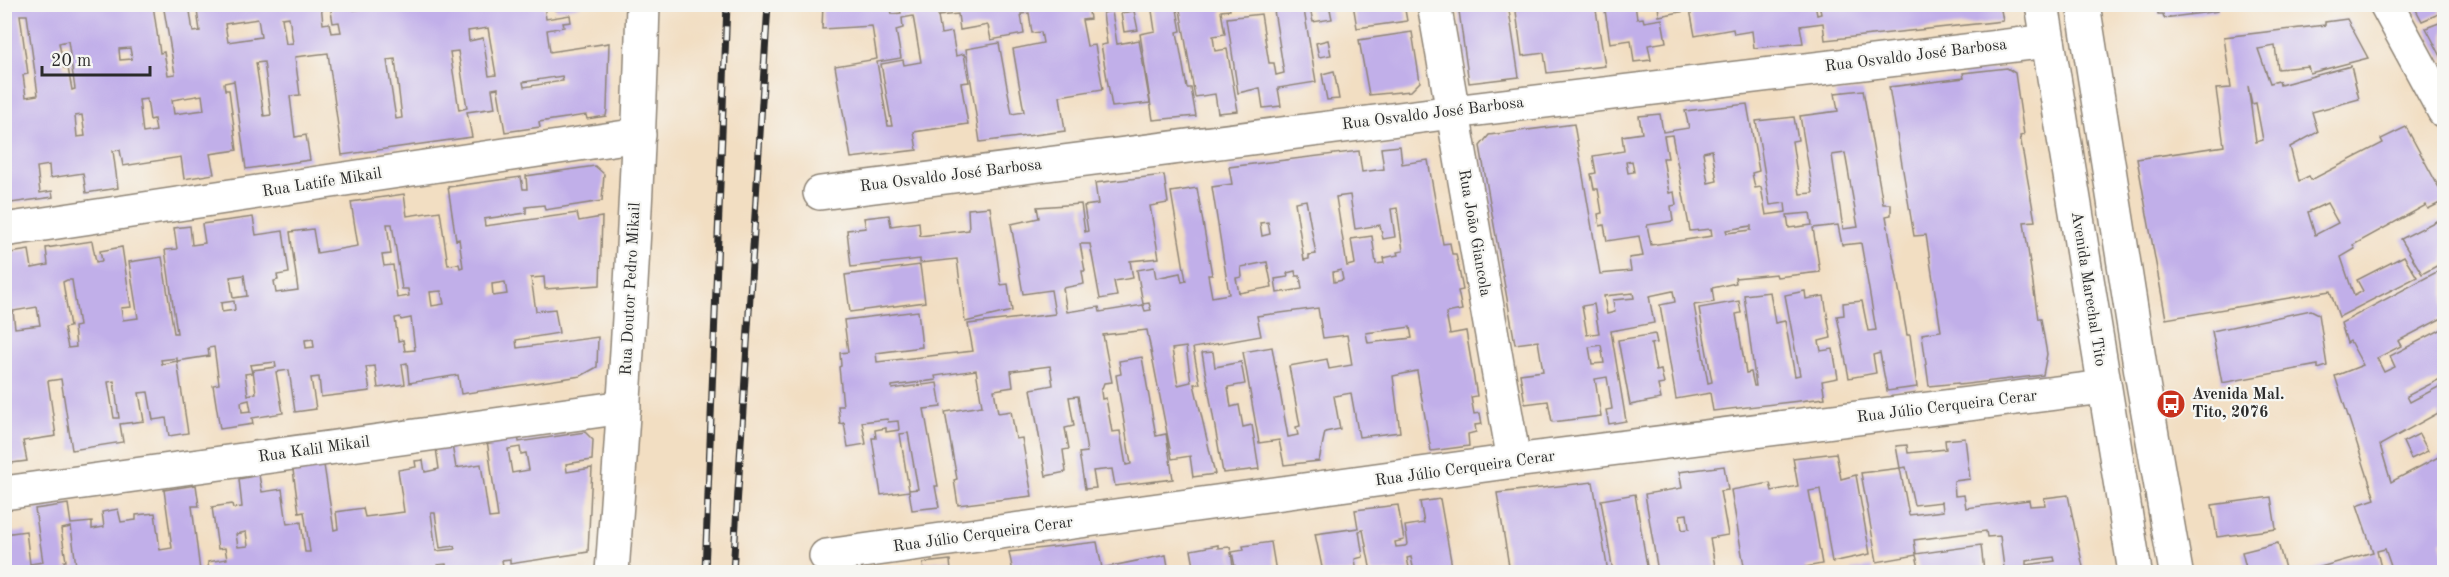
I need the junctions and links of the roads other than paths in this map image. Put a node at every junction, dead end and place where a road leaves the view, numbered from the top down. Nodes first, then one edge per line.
1 (643, 4) edge
2 (1434, 4) edge
3 (2042, 4) edge
4 (2083, 4) edge
5 (2385, 4) edge
6 (2048, 41) junction
7 (2445, 111) edge
8 (1453, 112) junction
9 (639, 135) junction
10 (820, 193) dead end
11 (4, 230) edge
12 (2104, 387) junction
13 (624, 407) junction
14 (1514, 462) junction
15 (4, 493) edge
16 (826, 556) dead end
17 (612, 573) edge
18 (2135, 573) edge
19 (2176, 573) edge

1 - 9 street, Rua Doutor Pedro Mikail
2 - 8 street, Rua João Giancola
3 - 6 street, Avenida Marechal Tito
4 - 19 street
5 - 7 street
6 - 8 street, Rua Osvaldo José Barbosa
6 - 12 street, Avenida Marechal Tito
8 - 10 street, Rua Osvaldo José Barbosa
8 - 14 street, Rua João Giancola
9 - 11 street, Rua Latife Mikail
9 - 13 street, Rua Doutor Pedro Mikail
12 - 14 street, Rua Júlio Cerqueira Cerar
12 - 18 street, Avenida Marechal Tito
13 - 15 street, Rua Kalil Mikail
13 - 17 street, Rua Doutor Pedro Mikail
14 - 16 street, Rua Júlio Cerqueira Cerar

